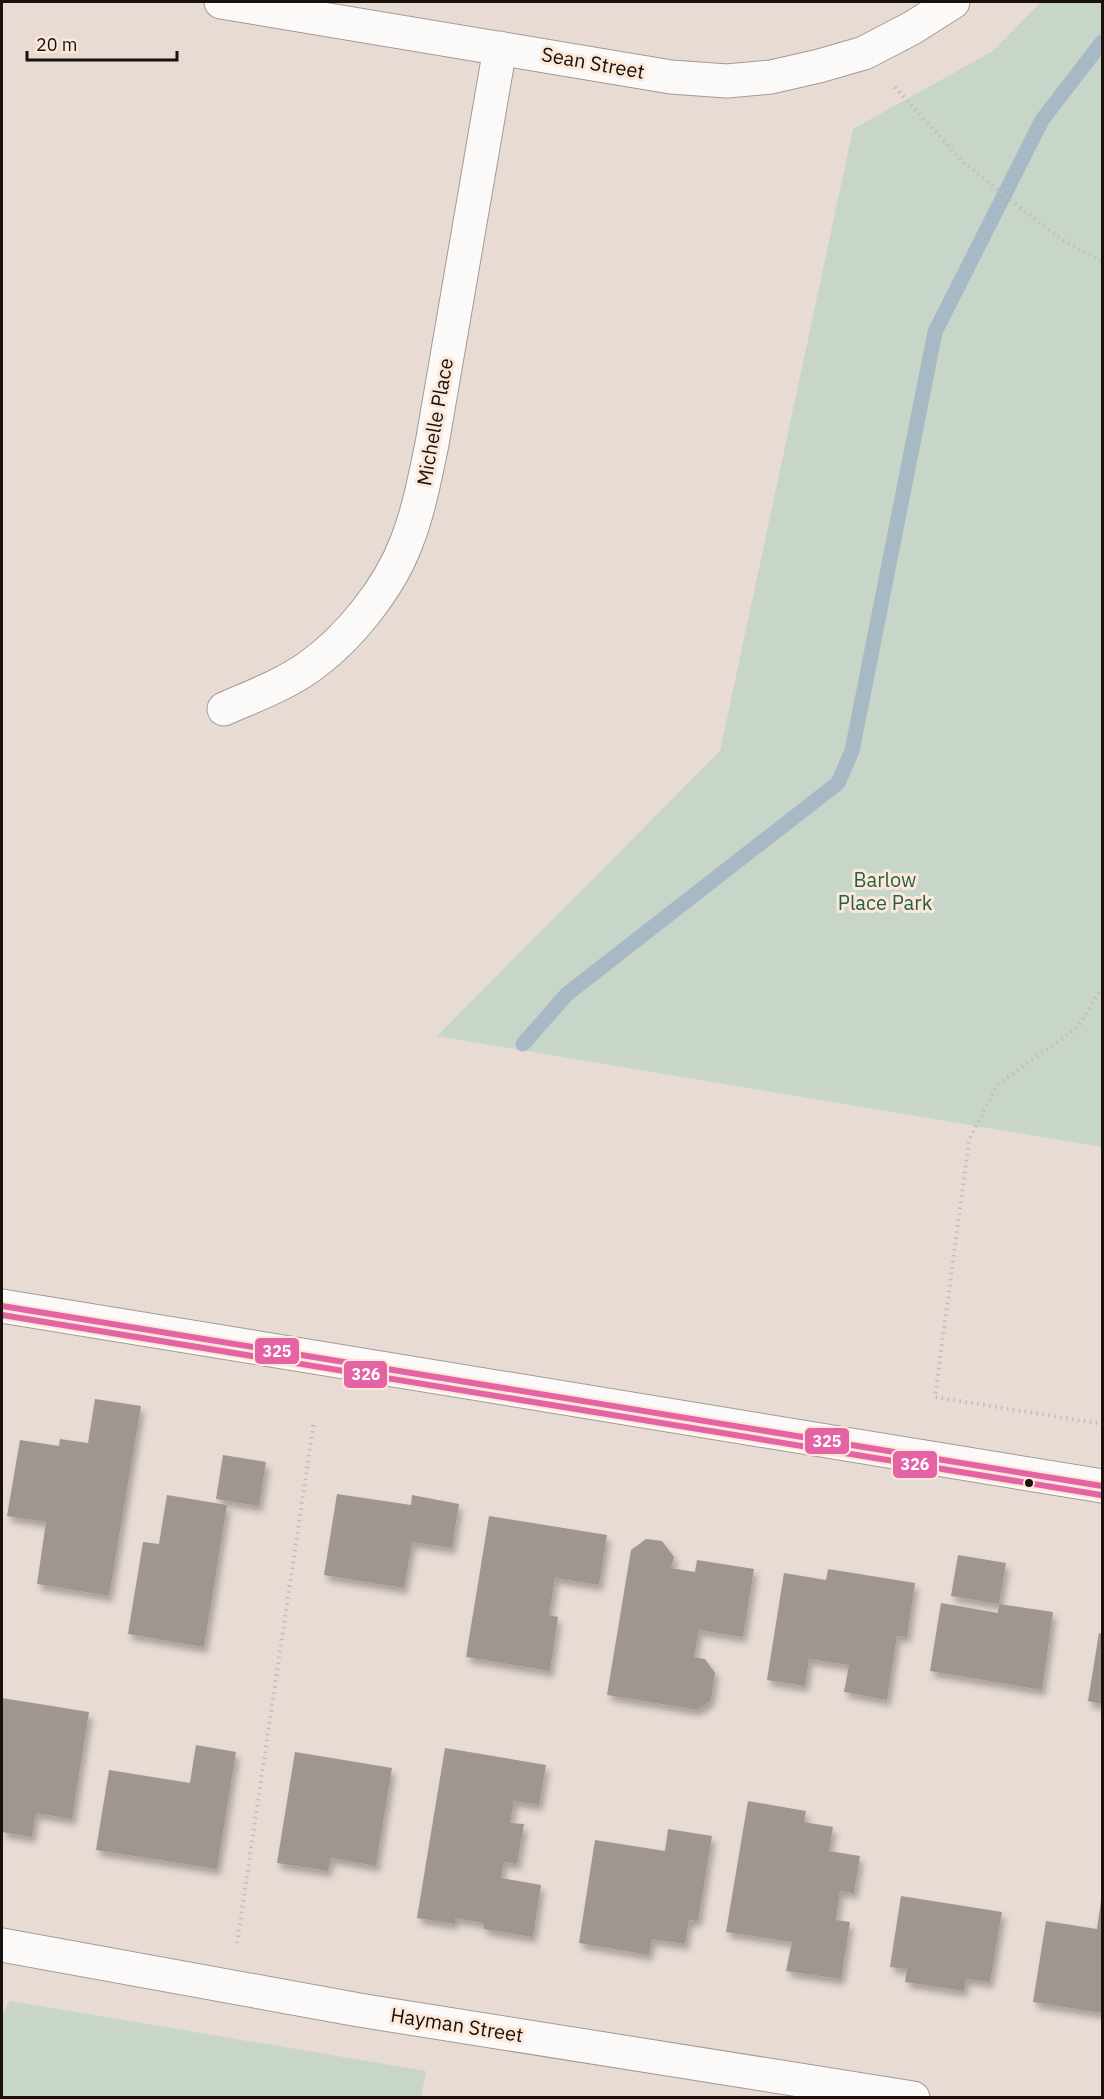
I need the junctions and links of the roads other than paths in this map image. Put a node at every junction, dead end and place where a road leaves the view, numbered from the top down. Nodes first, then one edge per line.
1 (221, 2) edge
2 (952, 2) edge
3 (500, 48) junction
4 (224, 709) dead end
5 (2, 1306) edge
6 (1102, 1486) edge
7 (2, 1945) edge
8 (913, 2097) edge

1 - 3 street, Sean Street
2 - 3 street, Sean Street
3 - 4 street, Michelle Place
5 - 6 street
7 - 8 street, Hayman Street

